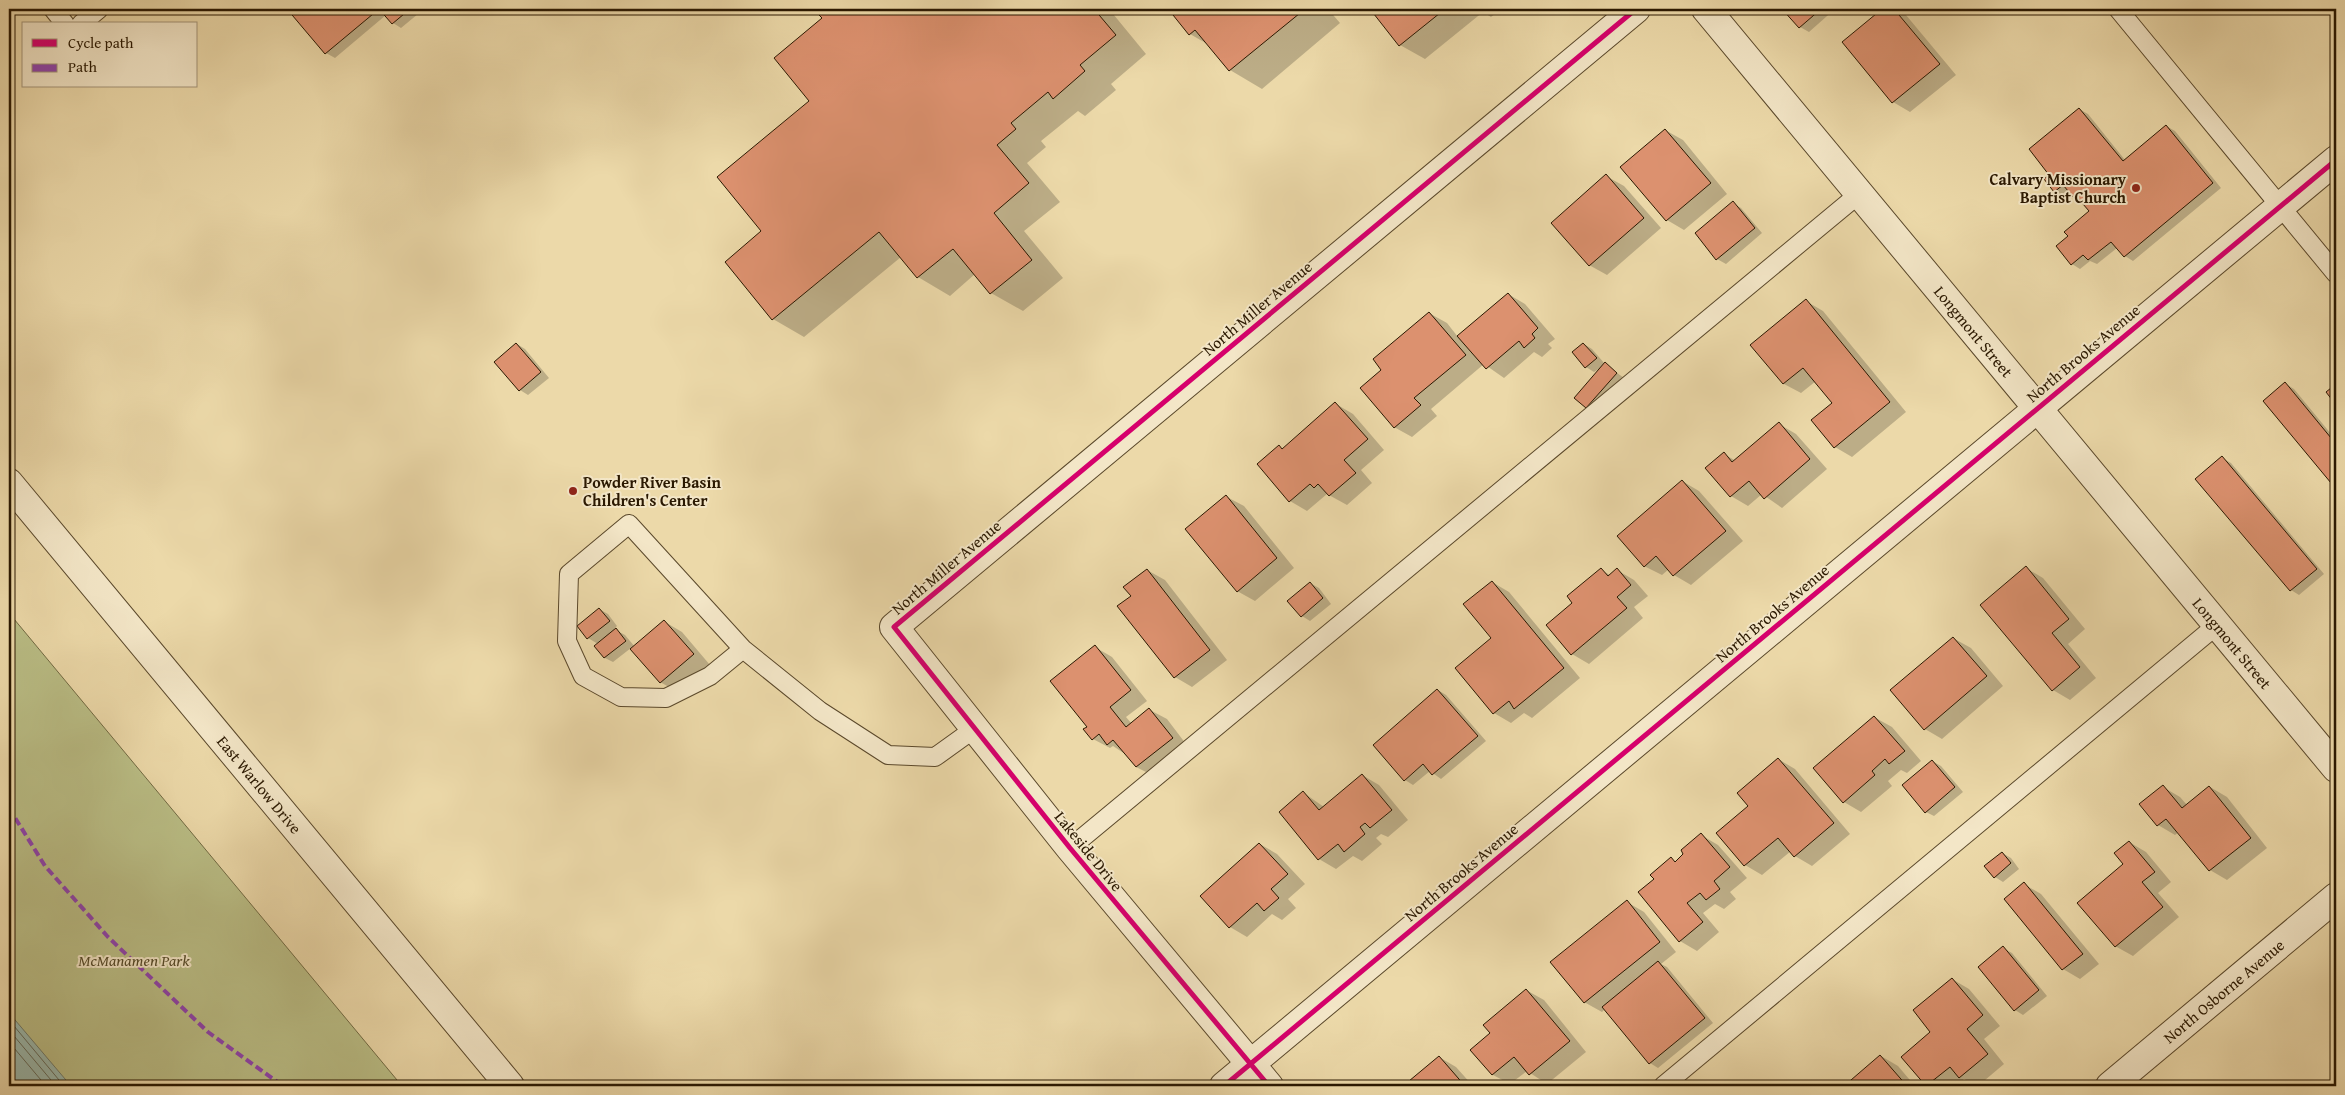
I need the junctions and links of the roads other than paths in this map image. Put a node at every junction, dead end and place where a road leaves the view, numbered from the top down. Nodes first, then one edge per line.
1 (53, 9) edge
2 (99, 9) edge
3 (1636, 9) edge
4 (1706, 9) edge
5 (2118, 9) edge
6 (63, 22) edge
7 (83, 22) edge
8 (2336, 160) edge
9 (1859, 194) junction
10 (2280, 206) junction
11 (2336, 274) edge
12 (2037, 408) junction
13 (9, 482) edge
14 (2217, 625) junction
15 (894, 627) joint
16 (744, 649) junction
17 (974, 729) junction
18 (2336, 768) edge
19 (1070, 848) junction
20 (2336, 897) edge
21 (1250, 1064) junction
22 (510, 1086) edge
23 (1224, 1086) edge
24 (1269, 1086) edge
25 (1663, 1086) edge
26 (2110, 1086) edge

1 - 6 lane
2 - 7 lane
3 - 15 street, North Miller Avenue
4 - 9 street, Longmont Street
5 - 10 lane
8 - 10 street, North Brooks Avenue
9 - 12 street, Longmont Street
9 - 19 lane
10 - 11 lane
10 - 12 street, North Brooks Avenue
12 - 14 street, Longmont Street
12 - 21 street, North Brooks Avenue
13 - 22 street, East Warlow Drive
14 - 18 street, Longmont Street
14 - 25 lane
15 - 17 street, Lakeside Drive
16 - 16 lane
16 - 17 lane
17 - 19 street, Lakeside Drive
19 - 21 street, Lakeside Drive
20 - 26 street, North Osborne Avenue
21 - 23 street, North Brooks Avenue
21 - 24 street, Lakeside Drive

